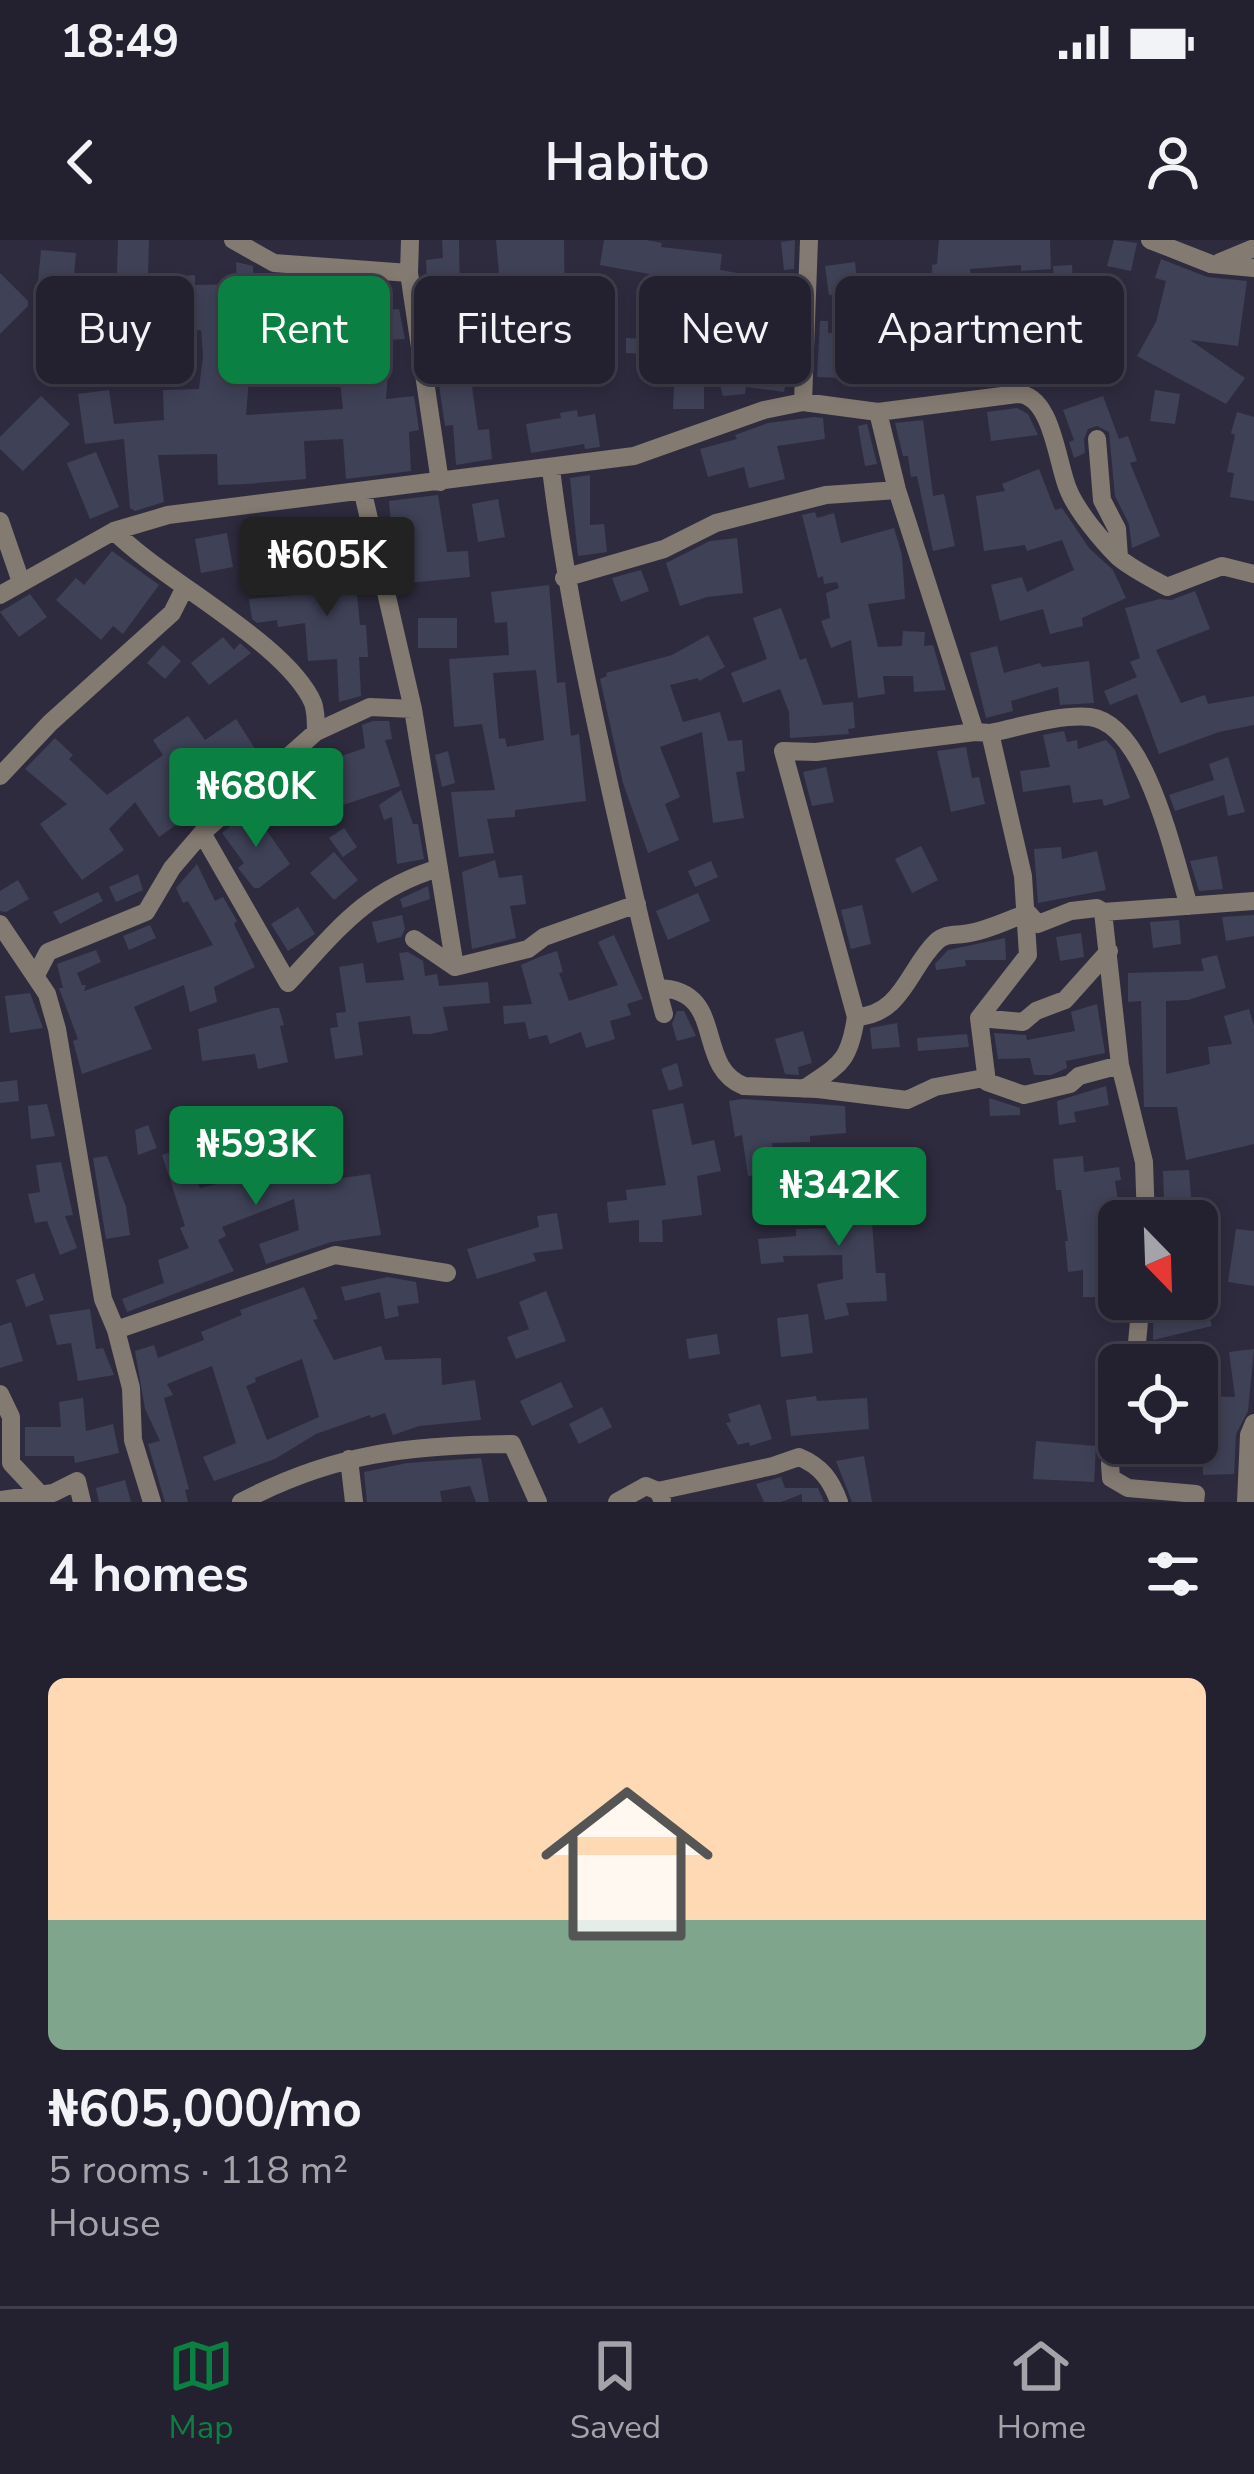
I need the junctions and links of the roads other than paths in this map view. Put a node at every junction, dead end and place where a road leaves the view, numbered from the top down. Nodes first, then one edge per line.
1 (233, 240) edge
2 (410, 240) edge
3 (809, 240) edge
4 (1150, 240) edge
5 (1254, 248) edge
6 (1211, 264) junction
7 (1254, 268) edge
8 (409, 272) junction
9 (809, 276) edge
10 (803, 384) edge
11 (803, 402) junction
12 (878, 412) junction
13 (1097, 439) dead end
14 (551, 469) junction
15 (440, 482) junction
16 (897, 490) junction
17 (363, 493) junction
18 (0, 521) edge
19 (114, 531) junction
20 (1119, 557) junction
21 (1254, 574) edge
22 (564, 578) junction
23 (21, 582) junction
24 (185, 586) junction
25 (0, 595) edge
26 (413, 709) junction
27 (316, 732) junction
28 (982, 732) junction
29 (0, 776) edge
30 (202, 833) junction
31 (439, 868) junction
32 (1254, 901) edge
33 (637, 904) junction
34 (1189, 906) junction
35 (1028, 913) junction
36 (1103, 913) junction
37 (0, 924) edge
38 (414, 938) dead end
39 (1108, 951) junction
40 (455, 967) junction
41 (36, 975) junction
42 (656, 988) junction
43 (664, 1014) dead end
44 (856, 1017) junction
45 (979, 1018) junction
46 (1120, 1065) junction
47 (984, 1078) junction
48 (804, 1090) junction
49 (1145, 1200) edge
50 (447, 1273) dead end
51 (116, 1330) junction
52 (0, 1394) edge
53 (1252, 1432) edge
54 (350, 1459) junction
55 (1110, 1464) edge
56 (45, 1496) edge
57 (661, 1497) edge
58 (1248, 1499) edge
59 (0, 1500) edge
60 (82, 1502) edge
61 (152, 1502) edge
62 (242, 1502) edge
63 (354, 1502) edge
64 (538, 1502) edge
65 (617, 1502) edge
66 (838, 1502) edge
67 (1195, 1502) edge

1 - 8 street
2 - 8 street
3 - 9 street
4 - 6 street
5 - 6 street
6 - 7 street
8 - 15 street
10 - 11 street
11 - 12 street
11 - 14 street
12 - 16 street
12 - 20 street
13 - 20 street
14 - 15 street
14 - 22 street
15 - 17 street
16 - 22 street
16 - 28 street
17 - 19 street
17 - 26 street
18 - 23 street
19 - 23 street
19 - 24 street
20 - 21 street
22 - 33 street
23 - 25 street
24 - 27 street
24 - 29 street
26 - 27 street
26 - 31 street
27 - 30 street
28 - 34 street
28 - 35 street
28 - 44 street
30 - 31 street
30 - 41 street
31 - 40 street
32 - 34 street
33 - 40 street
33 - 42 street
34 - 36 street
35 - 36 street
35 - 44 street
35 - 45 street
36 - 39 street
37 - 41 street
38 - 40 street
39 - 45 street
39 - 46 street
41 - 51 street
42 - 43 street
42 - 48 street
44 - 48 street
45 - 47 street
46 - 47 street
46 - 49 street
47 - 48 street
50 - 51 street
51 - 61 street
52 - 56 street
53 - 58 street
54 - 62 street
54 - 63 street
54 - 64 street
55 - 67 street
56 - 59 street
56 - 60 street
57 - 65 street
57 - 66 street

